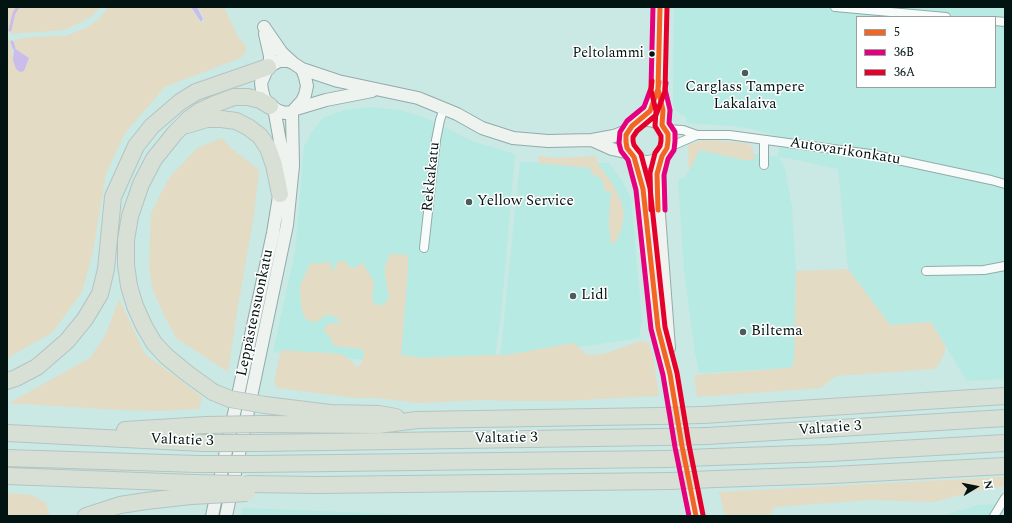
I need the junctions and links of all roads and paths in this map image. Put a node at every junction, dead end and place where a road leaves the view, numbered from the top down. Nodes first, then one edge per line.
1 (660, 7) edge
2 (835, 7) edge
3 (935, 16) edge
4 (297, 66) junction
5 (269, 67) junction
6 (658, 89) junction
7 (380, 90) junction
8 (272, 107) junction
9 (444, 108) junction
10 (294, 111) junction
11 (640, 120) junction
12 (663, 127) junction
13 (178, 129) junction
14 (629, 130) junction
15 (697, 135) junction
16 (592, 140) junction
17 (764, 140) junction
18 (664, 152) junction
19 (632, 155) junction
20 (764, 165) dead end
21 (1005, 179) edge
22 (991, 180) junction
23 (1005, 184) edge
24 (280, 194) junction
25 (424, 248) dead end
26 (1005, 266) edge
27 (926, 271) dead end
28 (670, 374) junction
29 (7, 381) edge
30 (1005, 396) edge
31 (1005, 418) edge
32 (417, 420) junction
33 (7, 432) edge
34 (50, 434) junction
35 (1005, 443) edge
36 (7, 458) edge
37 (1005, 466) edge
38 (7, 476) edge
39 (193, 490) junction
40 (1005, 498) edge
41 (86, 516) edge
42 (212, 516) edge
43 (226, 516) edge
44 (698, 516) edge
45 (994, 516) edge

1 - 6 main road
2 - 3 street
4 - 5 main road
4 - 5 main road
4 - 7 main road
4 - 10 main road
5 - 8 main road
5 - 29 highway
6 - 11 main road
6 - 12 main road
7 - 9 main road
7 - 10 main road
8 - 10 main road
8 - 13 highway
8 - 24 main road, Leppästensuonkatu
9 - 16 main road
9 - 25 street, Rekkakatu
10 - 43 main road, Leppästensuonkatu
11 - 12 main road
11 - 14 main road
12 - 15 street, Autovarikonkatu
12 - 18 main road
13 - 24 highway
13 - 32 highway, bridge
14 - 16 main road
14 - 19 main road
15 - 17 street, Autovarikonkatu
15 - 18 street, Autovarikonkatu
16 - 19 main road
17 - 20 street
17 - 22 street, Autovarikonkatu
18 - 19 main road
18 - 28 main road
19 - 28 main road
21 - 22 street, Autovarikonkatu
22 - 23 street, Autovarikonkatu
24 - 42 main road, Leppästensuonkatu
26 - 27 street
28 - 44 main road
30 - 32 highway, bridge
31 - 34 highway, Valtatie 3, bridge
32 - 34 highway, bridge
33 - 34 highway, Valtatie 3
35 - 36 highway, Valtatie 3, bridge
37 - 39 highway, bridge
38 - 39 highway
39 - 41 highway
40 - 45 street

